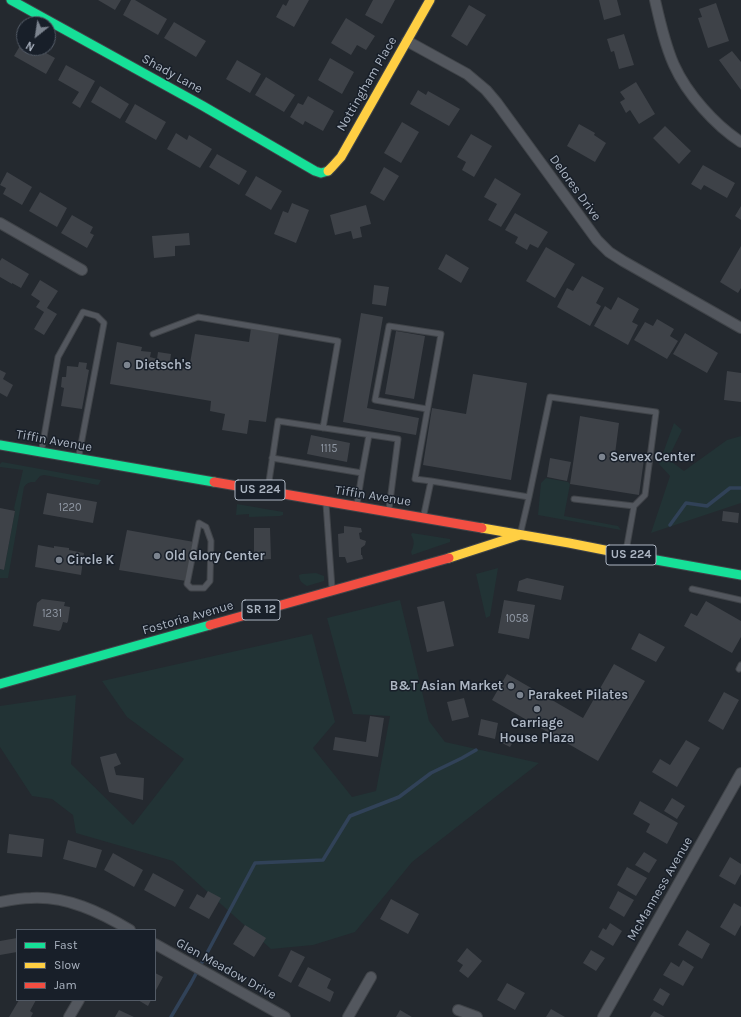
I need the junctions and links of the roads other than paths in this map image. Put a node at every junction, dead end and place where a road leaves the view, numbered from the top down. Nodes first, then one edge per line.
1 (11, 0) edge
2 (430, 0) edge
3 (655, 0) edge
4 (407, 41) junction
5 (741, 142) edge
6 (320, 173) joint
7 (0, 222) edge
8 (82, 270) dead end
9 (741, 328) edge
10 (153, 334) dead end
11 (427, 409) junction
12 (323, 428) junction
13 (369, 435) junction
14 (0, 445) edge
15 (41, 452) junction
16 (79, 458) junction
17 (272, 458) junction
18 (362, 473) junction
19 (431, 481) junction
20 (267, 491) junction
21 (529, 498) junction
22 (574, 499) dead end
23 (326, 501) junction
24 (356, 506) junction
25 (634, 506) junction
26 (388, 512) junction
27 (423, 517) junction
28 (199, 523) joint
29 (520, 535) junction
30 (625, 554) junction
31 (741, 575) edge
32 (692, 589) dead end
33 (332, 590) junction
34 (741, 600) edge
35 (0, 684) edge
36 (741, 773) edge
37 (0, 902) edge
38 (123, 928) edge
39 (156, 945) edge
40 (371, 977) dead end
41 (78, 1001) edge
42 (458, 1010) dead end
43 (69, 1017) edge
44 (285, 1017) edge
45 (348, 1017) edge
46 (477, 1017) edge
47 (602, 1017) edge

1 - 6 main road, Shady Lane
2 - 4 main road, Nottingham Place
3 - 5 street
4 - 6 main road, Nottingham Place
4 - 9 street, Delores Drive
7 - 8 street
10 - 12 lane
11 - 11 lane
11 - 19 lane
12 - 13 lane
12 - 17 lane
13 - 18 lane
13 - 26 lane
14 - 15 main road, Tiffin Avenue / US 224
15 - 16 main road, Tiffin Avenue / US 224
15 - 16 lane
16 - 20 main road, Tiffin Avenue / US 224
17 - 18 lane
17 - 20 lane
18 - 24 lane
19 - 21 lane
19 - 27 lane
20 - 23 main road, Tiffin Avenue / US 224
21 - 25 lane
21 - 29 lane
22 - 25 lane
23 - 24 main road, Tiffin Avenue / US 224
23 - 33 lane
24 - 26 main road, Tiffin Avenue / US 224
25 - 30 lane
26 - 27 main road, Tiffin Avenue / US 224
27 - 29 main road, Tiffin Avenue / US 224
28 - 28 lane
29 - 30 main road, Tiffin Avenue / US 224
29 - 33 main road, Fostoria Avenue / SR 12
30 - 31 main road, Tiffin Avenue / US 224
32 - 34 lane
33 - 35 main road, Fostoria Avenue / SR 12
36 - 47 street, McManness Avenue
37 - 38 street
39 - 44 street, Glen Meadow Drive
40 - 45 street
41 - 43 street
42 - 46 street

